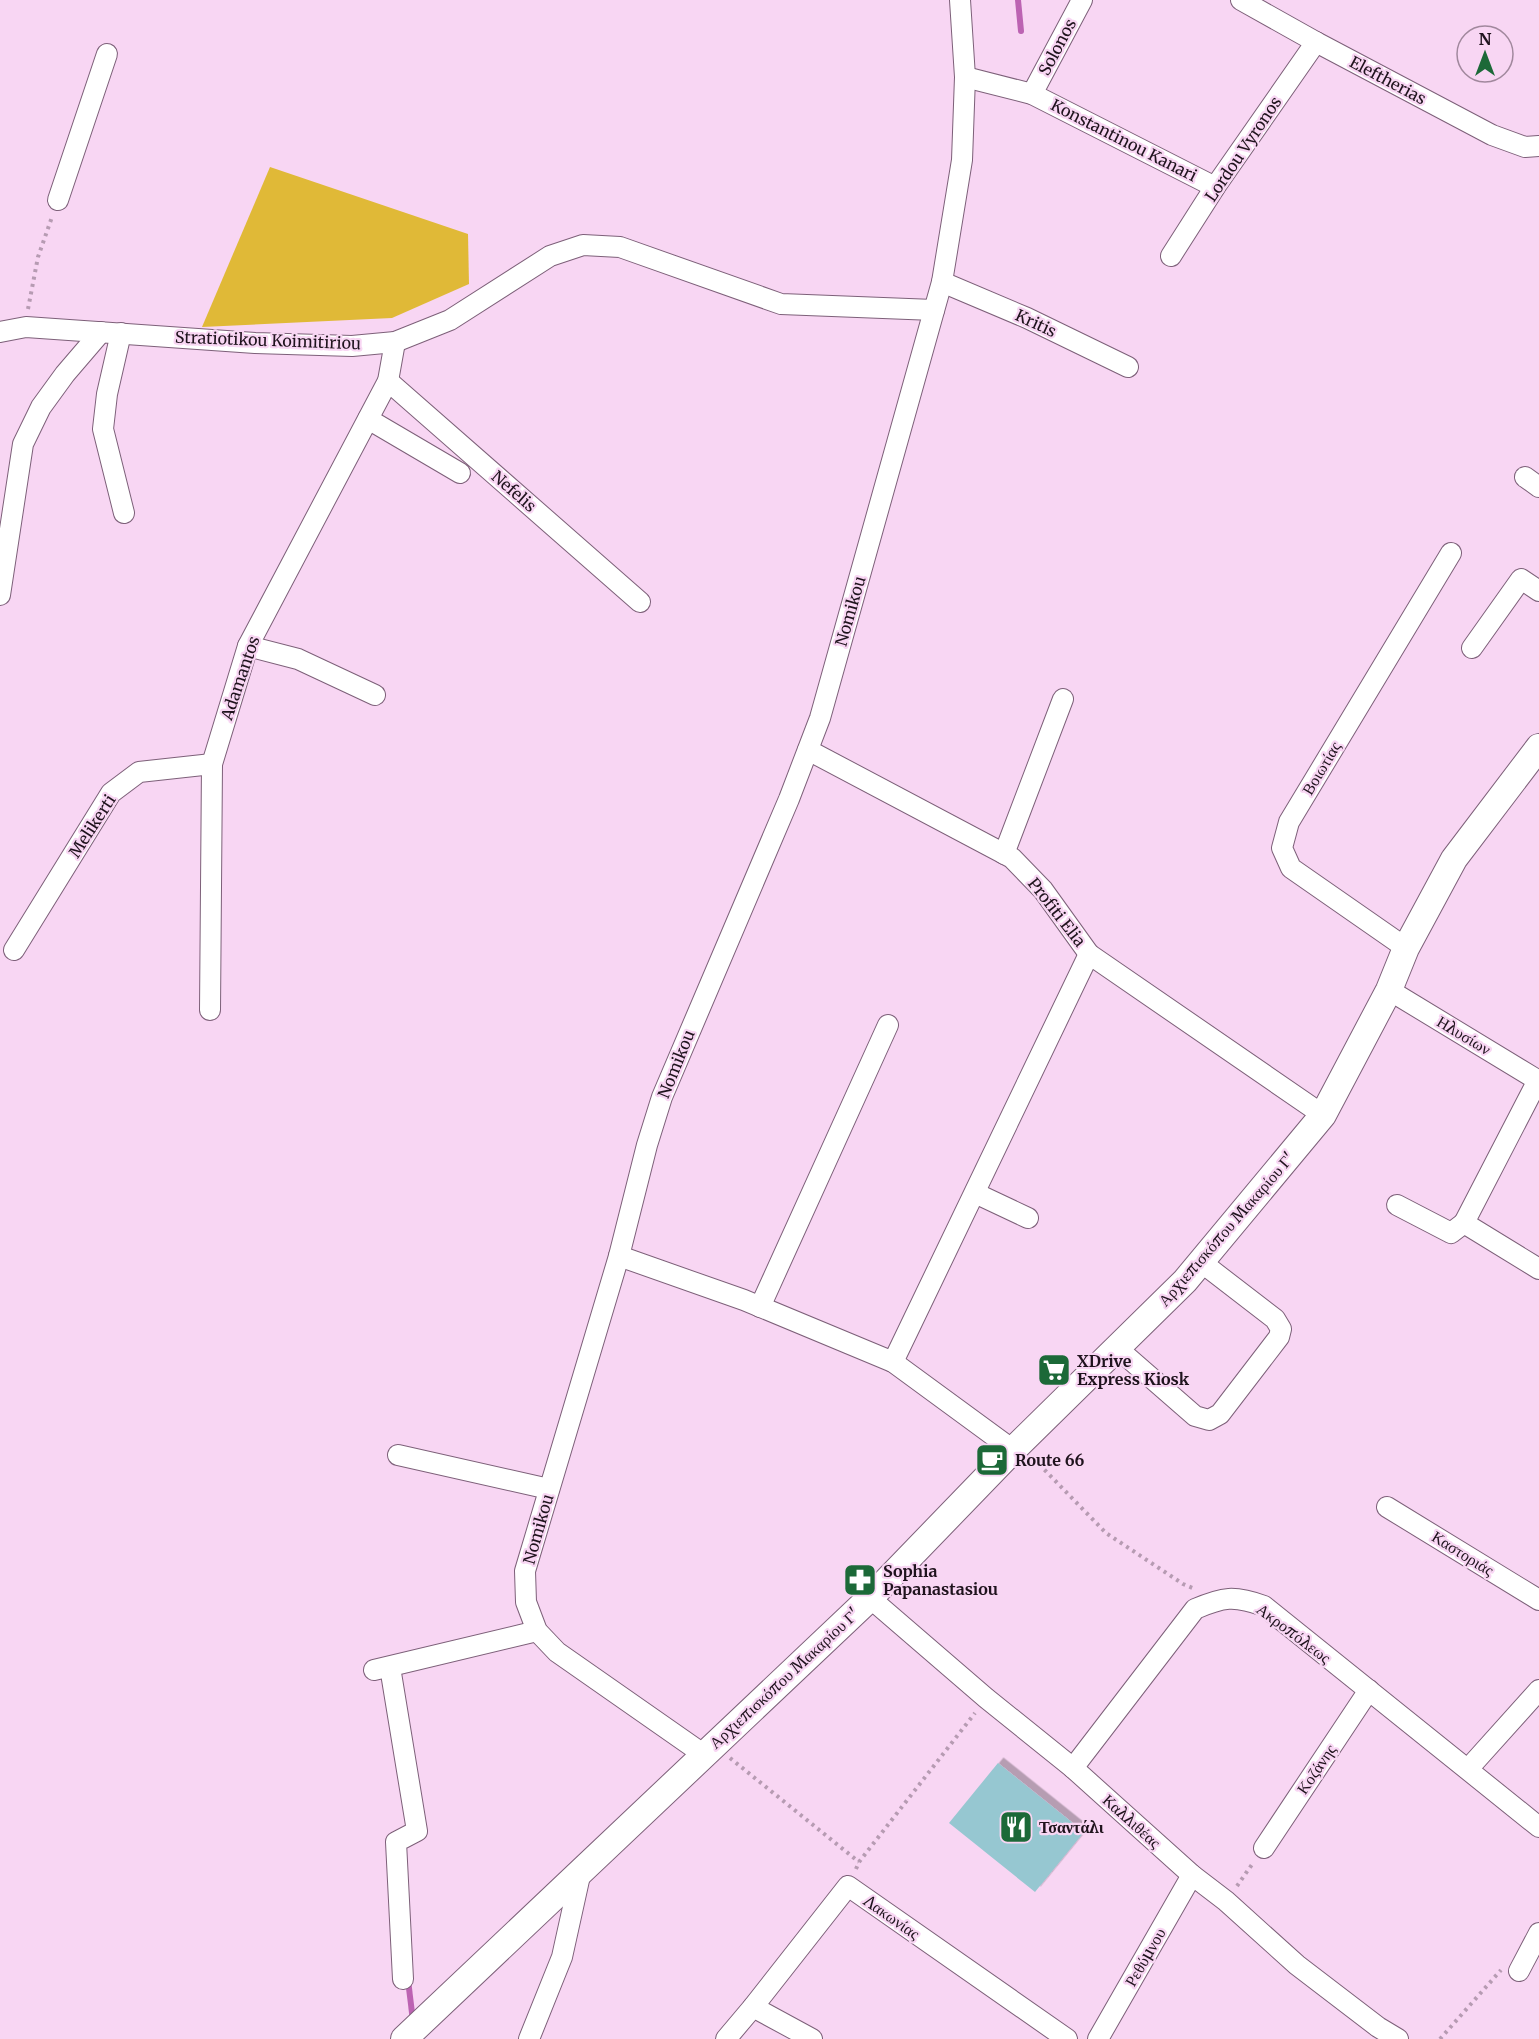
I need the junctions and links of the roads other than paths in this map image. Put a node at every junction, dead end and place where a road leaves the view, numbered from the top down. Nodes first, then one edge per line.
1 (960, 0) edge
2 (1082, 0) edge
3 (1241, 0) edge
4 (1316, 42) junction
5 (107, 54) dead end
6 (965, 77) junction
7 (1032, 94) junction
8 (1539, 146) edge
9 (1215, 187) junction
10 (58, 200) road end
11 (1171, 256) dead end
12 (942, 282) junction
13 (934, 310) junction
14 (0, 332) edge
15 (101, 332) junction
16 (121, 333) junction
17 (395, 342) junction
18 (1128, 367) dead end
19 (388, 381) junction
20 (368, 419) junction
21 (460, 473) dead end
22 (124, 513) dead end
23 (1451, 553) dead end
24 (1539, 591) edge
25 (0, 595) edge
26 (640, 602) dead end
27 (248, 646) junction
28 (1472, 648) dead end
29 (375, 695) dead end
30 (1063, 699) dead end
31 (1539, 747) edge
32 (808, 750) junction
33 (212, 764) junction
34 (1004, 854) junction
35 (1406, 948) junction
36 (14, 950) dead end
37 (1089, 954) junction
38 (1389, 990) junction
39 (210, 1010) dead end
40 (888, 1025) dead end
41 (1539, 1080) edge
42 (1323, 1115) junction
43 (975, 1193) junction
44 (1397, 1205) dead end
45 (1028, 1218) dead end
46 (1464, 1223) junction
47 (619, 1256) junction
48 (1201, 1262) junction
49 (1539, 1269) edge
50 (760, 1306) junction
51 (1117, 1348) junction
52 (893, 1362) junction
53 (1016, 1447) junction
54 (398, 1455) dead end
55 (549, 1489) junction
56 (1387, 1507) dead end
57 (870, 1598) junction
58 (1539, 1600) edge
59 (537, 1630) junction
60 (1369, 1690) junction
61 (1539, 1690) edge
62 (708, 1749) junction
63 (1073, 1768) junction
64 (1468, 1769) junction
65 (1539, 1827) edge
66 (1264, 1848) road end
67 (581, 1871) junction
68 (1192, 1875) junction
69 (1539, 1933) edge
70 (1519, 1971) road end
71 (403, 1979) dead end
72 (753, 2007) junction
73 (404, 2039) edge
74 (529, 2039) edge
75 (726, 2039) edge
76 (812, 2039) edge
77 (1067, 2039) edge
78 (1098, 2039) edge
79 (1398, 2039) edge

1 - 6 street, Nomikou
2 - 7 street, Solonos
3 - 4 street, Eleftherias
4 - 8 street, Eleftherias
4 - 9 street, Lordou Vyronos
5 - 10 street
6 - 7 street, Konstantinou Kanari
6 - 12 street, Nomikou
7 - 9 street, Konstantinou Kanari
9 - 11 street, Lordou Vyronos
12 - 13 street, Nomikou
12 - 18 street, Kritis
13 - 17 street, Stratiotikou Koimitiriou
13 - 32 street, Nomikou
14 - 15 street, Stratiotikou Koimitiriou
15 - 16 street, Stratiotikou Koimitiriou
15 - 25 street
16 - 17 street, Stratiotikou Koimitiriou
16 - 22 street
17 - 19 street, Adamantos
19 - 20 street, Adamantos
19 - 26 street, Nefelis
20 - 21 street
20 - 27 street, Adamantos
23 - 35 street, Βοιωτίας
24 - 28 street
27 - 29 street
27 - 33 street, Adamantos
30 - 34 street
31 - 35 main road, Αρχιεπισκόπου Μακαρίου Γ'
32 - 34 street, Profiti Elia
32 - 47 street, Nomikou
33 - 36 street, Melikerti
33 - 39 street, Adamantos
34 - 37 street, Profiti Elia
35 - 38 main road, Αρχιεπισκόπου Μακαρίου Γ'
37 - 42 street, Profiti Elia
37 - 43 street
38 - 41 street, Ηλυσίων
38 - 42 main road, Αρχιεπισκόπου Μακαρίου Γ'
40 - 50 street
41 - 46 street
42 - 48 main road, Αρχιεπισκόπου Μακαρίου Γ'
43 - 45 street
43 - 52 street
44 - 46 street
46 - 49 street
47 - 50 street
47 - 55 street, Nomikou
48 - 51 main road, Αρχιεπισκόπου Μακαρίου Γ'
48 - 51 street
50 - 52 street
51 - 53 main road, Αρχιεπισκόπου Μακαρίου Γ'
52 - 53 street
53 - 57 main road, Αρχιεπισκόπου Μακαρίου Γ'
54 - 55 street
55 - 59 street, Nomikou
56 - 58 street, Καστοριάς
57 - 62 main road, Αρχιεπισκόπου Μακαρίου Γ'
57 - 63 street, Καλλιθέας
59 - 62 street, Nomikou
59 - 71 street
60 - 63 street, Ακροπόλεως
60 - 64 street, Ακροπόλεως
60 - 66 street, Κοζάνης
61 - 64 street
62 - 67 main road, Αρχιεπισκόπου Μακαρίου Γ'
63 - 68 street, Καλλιθέας
64 - 65 street, Ακροπόλεως
67 - 73 main road, Αρχιεπισκόπου Μακαρίου Γ'
67 - 74 street
68 - 78 street, Ρεθύμνου
68 - 79 street, Καλλιθέας
69 - 70 street
72 - 75 street, Λακωνίας
72 - 76 street
72 - 77 street, Λακωνίας

